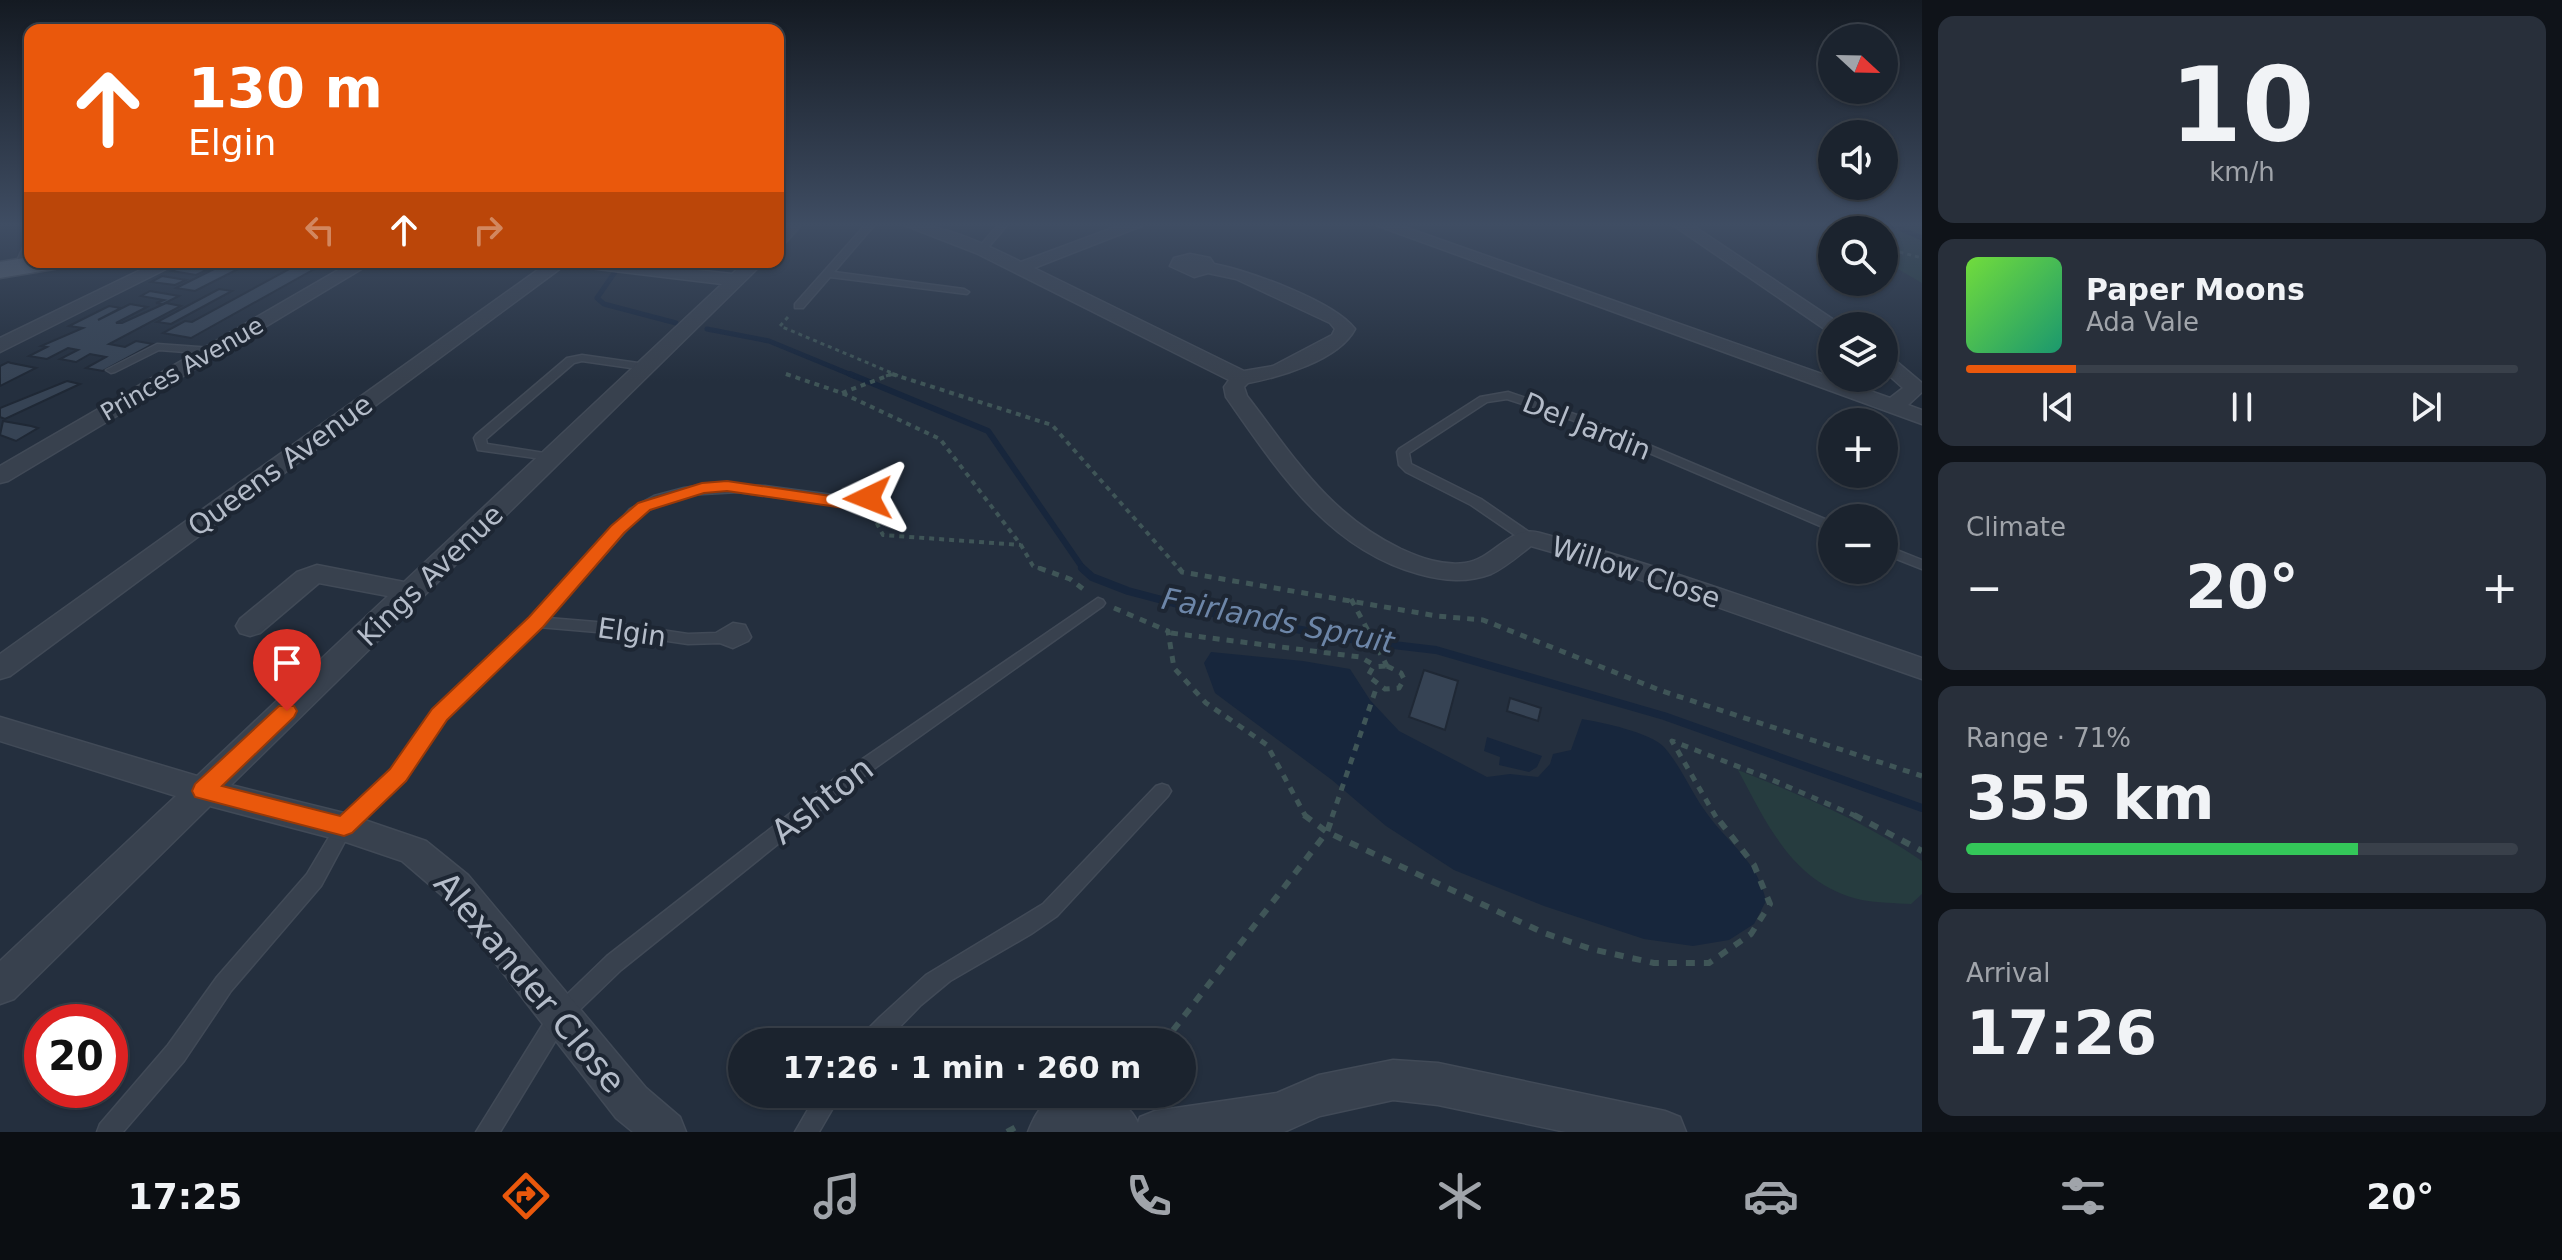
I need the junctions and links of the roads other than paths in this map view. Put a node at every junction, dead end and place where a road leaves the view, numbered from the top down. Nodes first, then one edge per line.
1 (143, 276) edge
2 (340, 276) edge
3 (541, 276) edge
4 (700, 276) edge
5 (740, 276) edge
6 (827, 276) edge
7 (843, 276) edge
8 (1039, 276) edge
9 (1243, 276) edge
10 (1526, 276) edge
11 (1757, 276) edge
12 (736, 280) junction
13 (964, 292) dead end
14 (799, 306) road end
15 (1818, 316) edge
16 (0, 346) edge
17 (212, 351) junction
18 (645, 367) junction
19 (111, 370) dead end
20 (1898, 373) edge
21 (1241, 378) junction
22 (1892, 407) junction
23 (1922, 417) edge
24 (553, 458) junction
25 (0, 476) edge
26 (865, 502) road end
27 (1818, 521) edge
28 (1527, 537) junction
29 (1898, 555) edge
30 (1922, 565) edge
31 (412, 592) junction
32 (1098, 603) road end
33 (536, 622) junction
34 (250, 626) dead end
35 (722, 638) dead end
36 (0, 669) edge
37 (1922, 669) edge
38 (0, 729) edge
39 (203, 791) junction
40 (1162, 791) dead end
41 (344, 827) junction
42 (0, 986) edge
43 (560, 1015) junction
44 (884, 1028) edge
45 (821, 1108) edge
46 (1277, 1123) edge
47 (108, 1132) edge
48 (487, 1132) edge
49 (665, 1132) edge
50 (806, 1132) edge
51 (1049, 1132) edge
52 (1120, 1132) edge
53 (1155, 1132) edge
54 (1665, 1132) edge

1 - 16 street
2 - 17 street, Princes Avenue
3 - 36 street, Queens Avenue
4 - 12 street
5 - 12 street, Kings Avenue
6 - 14 lane
7 - 13 lane
8 - 21 street
9 - 21 street
10 - 22 street
11 - 15 street
12 - 18 street, Kings Avenue
17 - 19 lane
17 - 25 street, Princes Avenue
18 - 24 street, Kings Avenue
18 - 24 lane
20 - 22 street
21 - 28 street, Willow Close
22 - 23 street
24 - 31 street, Kings Avenue
26 - 33 lane
27 - 28 lane, Del Jardin
28 - 37 street, Willow Close
29 - 30 lane
31 - 34 street
31 - 39 street, Kings Avenue
32 - 43 lane, Ashton
33 - 35 lane, Elgin
33 - 41 lane
38 - 39 street, Alexander Close
39 - 41 street, Alexander Close
39 - 42 street, Kings Avenue
40 - 44 lane
41 - 43 street, Alexander Close
41 - 47 lane
43 - 48 lane, Ashton
43 - 49 street, Alexander Close
45 - 50 lane
46 - 53 street
46 - 54 street
51 - 52 street

